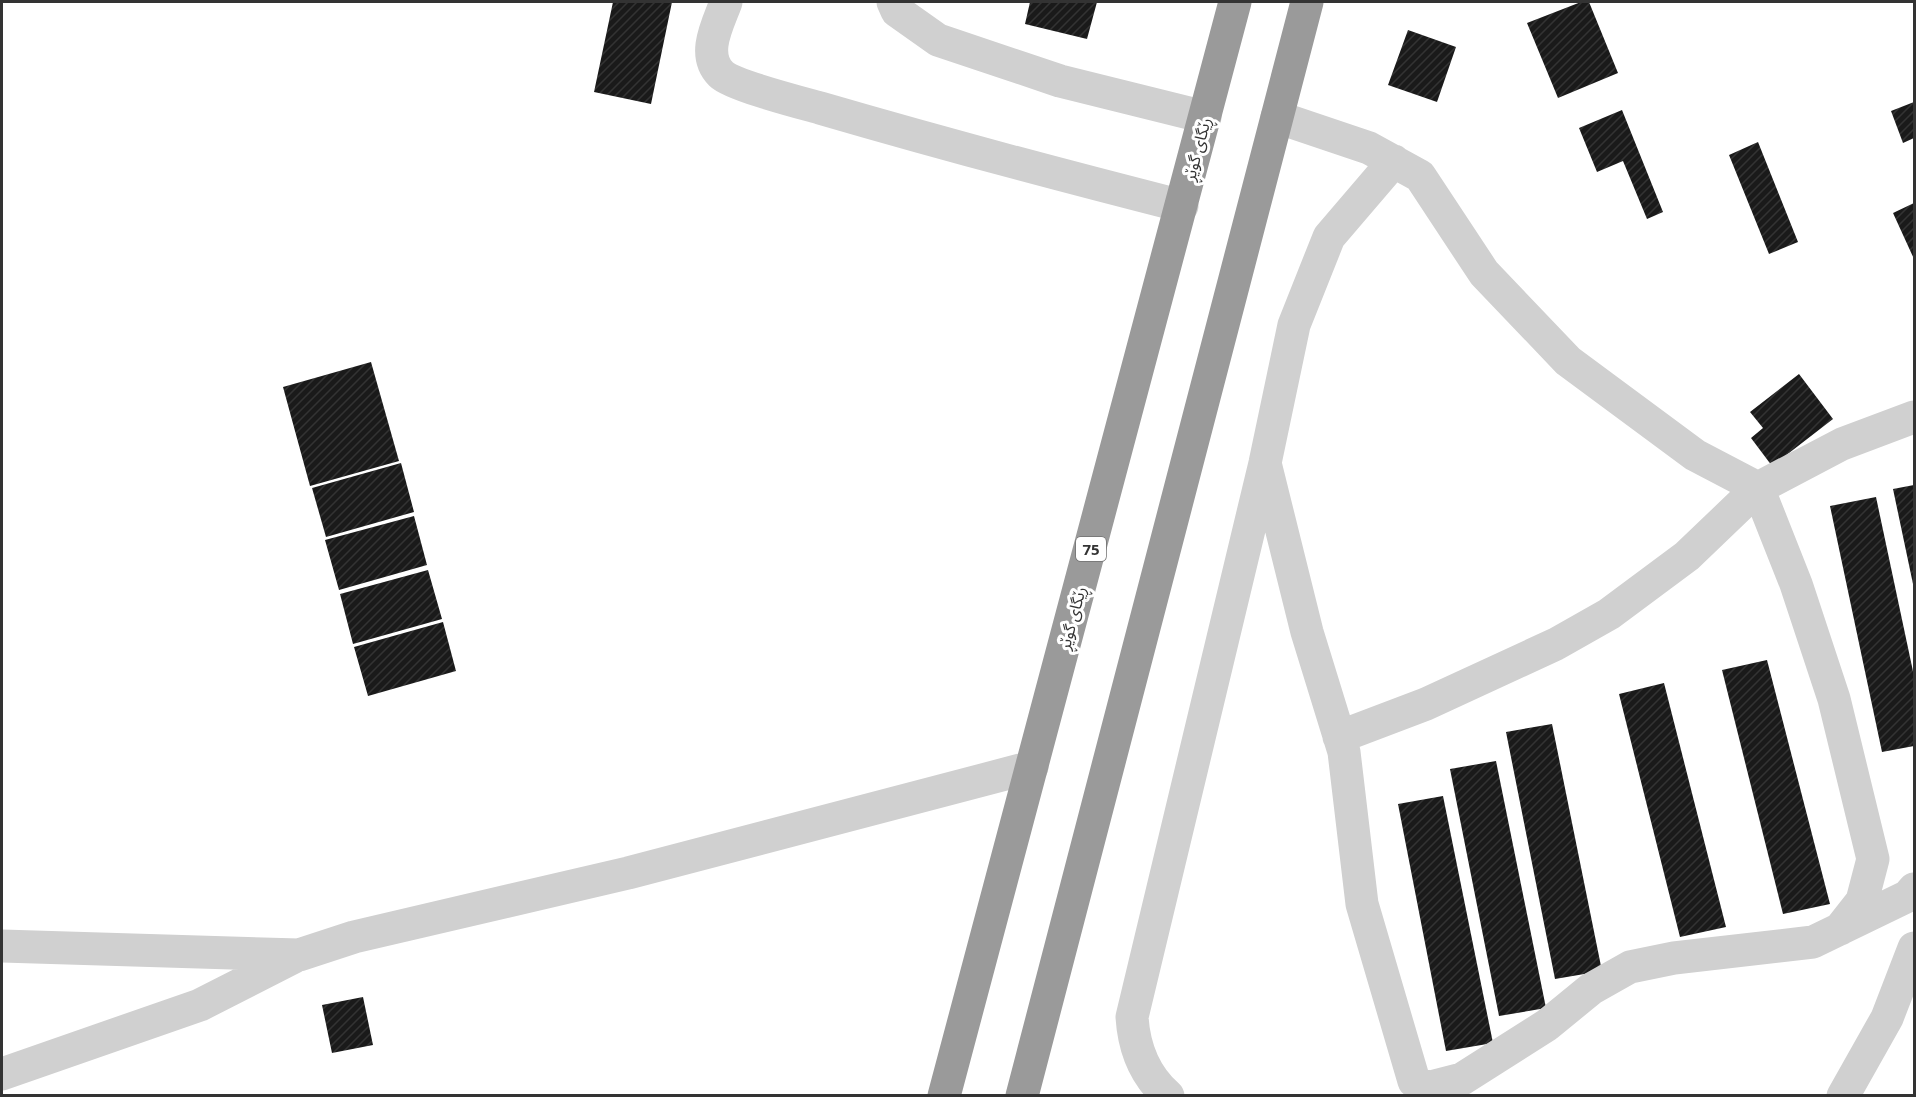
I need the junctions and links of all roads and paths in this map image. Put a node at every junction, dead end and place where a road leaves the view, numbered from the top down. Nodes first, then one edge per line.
1 (726, 2) edge
2 (893, 2) edge
3 (1235, 2) edge
4 (1307, 2) edge
5 (1205, 117) junction
6 (1277, 117) junction
7 (1394, 161) junction
8 (1182, 206) junction
9 (1914, 417) edge
10 (1265, 463) junction
11 (1758, 488) junction
12 (1340, 737) junction
13 (1032, 766) junction
14 (1914, 889) edge
15 (1839, 929) junction
16 (2, 946) edge
17 (1914, 948) edge
18 (299, 955) junction
19 (2, 1074) edge
20 (944, 1095) edge
21 (1022, 1095) edge
22 (1168, 1095) edge
23 (1843, 1095) edge

1 - 8 street
2 - 5 street
3 - 5 highway, ڕێگای گوێڕ / 75
4 - 6 highway
5 - 8 highway, ڕێگای گوێڕ / 75
6 - 7 street
6 - 21 highway
7 - 10 street
7 - 11 street
8 - 13 highway, ڕێگای گوێڕ / 75
9 - 11 street
10 - 12 street
10 - 22 street
11 - 12 street
11 - 15 street
12 - 15 street
13 - 18 street
13 - 20 highway, ڕێگای گوێڕ / 75
14 - 15 street
16 - 18 street
17 - 23 street
18 - 19 street

